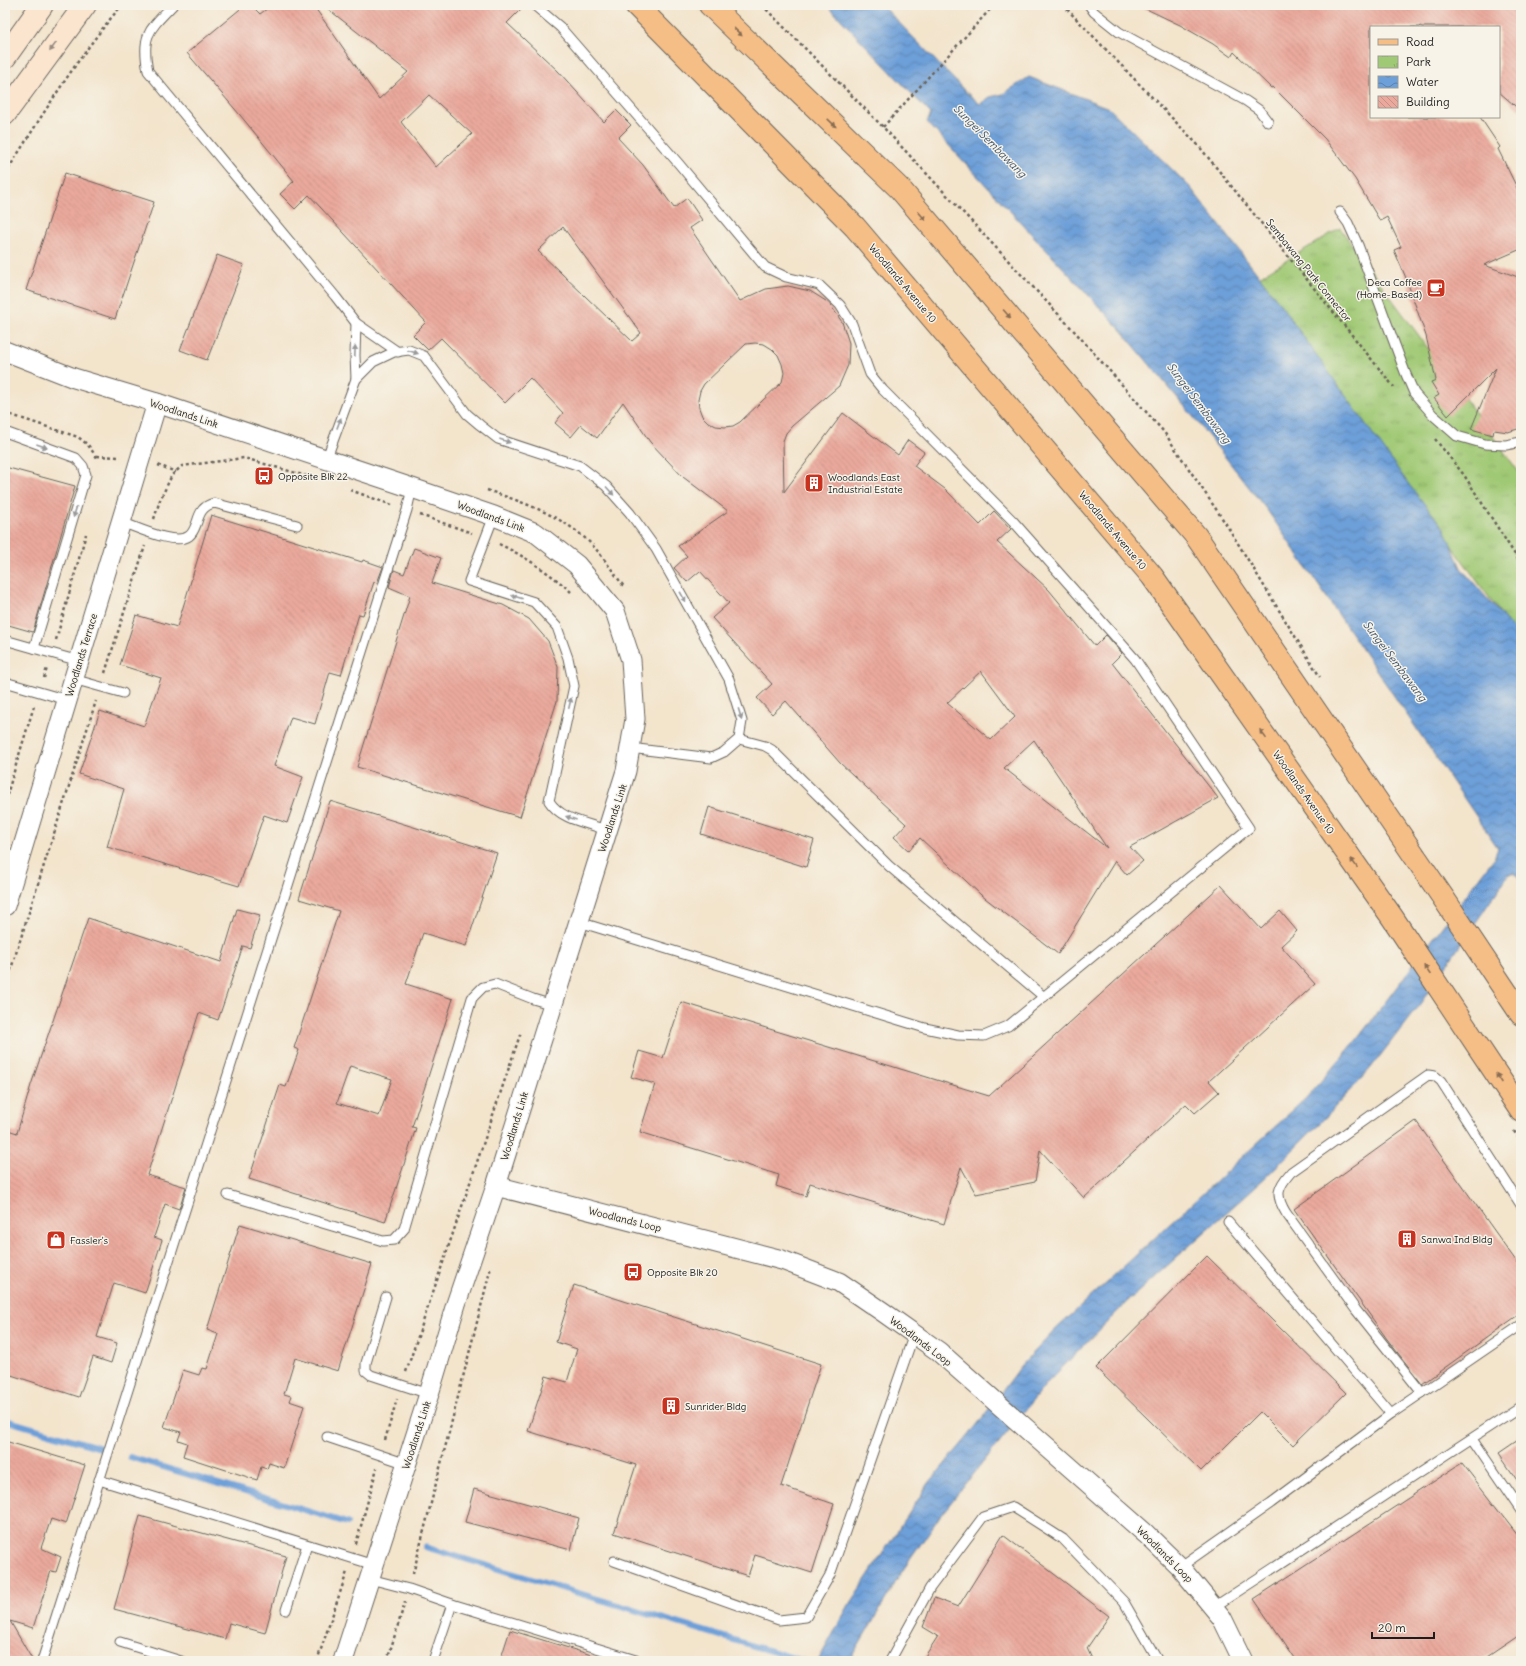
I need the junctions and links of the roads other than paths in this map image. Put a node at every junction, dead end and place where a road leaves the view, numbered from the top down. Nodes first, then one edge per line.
1 (42, 5) edge
2 (85, 5) edge
3 (173, 5) edge
4 (534, 5) edge
5 (636, 5) edge
6 (710, 5) edge
7 (1089, 5) edge
8 (5, 57) edge
9 (5, 114) edge
10 (1268, 122) dead end
11 (1340, 212) dead end
12 (356, 323) junction
13 (5, 351) edge
14 (398, 352) junction
15 (356, 379) junction
16 (157, 403) junction
17 (5, 432) edge
18 (1521, 442) edge
19 (326, 460) junction
20 (412, 488) junction
21 (494, 516) junction
22 (121, 522) junction
23 (297, 525) dead end
24 (5, 640) edge
25 (34, 648) junction
26 (76, 670) junction
27 (5, 682) edge
28 (123, 693) dead end
29 (67, 700) junction
30 (739, 740) junction
31 (630, 748) junction
32 (608, 831) junction
33 (10, 874) edge
34 (5, 906) edge
35 (579, 922) junction
36 (1044, 996) junction
37 (553, 1005) junction
38 (1521, 1014) edge
39 (1517, 1120) edge
40 (496, 1186) junction
41 (228, 1195) dead end
42 (1521, 1205) edge
43 (1228, 1222) dead end
44 (386, 1296) dead end
45 (1521, 1325) edge
46 (914, 1334) junction
47 (1422, 1393) junction
48 (429, 1394) junction
49 (1521, 1406) edge
50 (1391, 1414) junction
51 (327, 1436) dead end
52 (1472, 1439) junction
53 (407, 1464) junction
54 (99, 1480) junction
55 (1521, 1511) edge
56 (307, 1545) junction
57 (614, 1561) dead end
58 (1180, 1567) junction
59 (372, 1572) junction
60 (452, 1604) junction
61 (1214, 1607) junction
62 (286, 1610) dead end
63 (120, 1642) dead end
64 (42, 1661) edge
65 (181, 1661) edge
66 (343, 1661) edge
67 (433, 1661) edge
68 (639, 1661) edge
69 (890, 1661) edge
70 (1158, 1661) edge
71 (1243, 1661) edge

1 - 8 main road
2 -> 9 main road
3 - 12 lane
4 - 36 lane
39 -> 5 main road, Woodlands Avenue 10
6 -> 38 main road
7 - 10 lane
11 - 18 lane
12 - 14 lane
15 -> 12 lane
13 - 16 street, Woodlands Link
14 - 15 lane
14 -> 30 lane
19 -> 15 lane
16 - 19 street, Woodlands Link
16 - 22 street, Woodlands Terrace
17 -> 25 lane
19 - 20 street, Woodlands Link
20 - 21 street, Woodlands Link
20 - 54 lane
21 - 31 street, Woodlands Link
32 -> 21 lane
22 - 23 lane
22 - 26 street, Woodlands Terrace
24 - 25 lane
25 - 26 lane
26 - 28 lane
26 - 29 street, Woodlands Terrace
27 - 29 lane
29 - 33 street, Woodlands Terrace
30 - 31 lane
30 - 36 lane
31 - 32 street, Woodlands Link
32 - 35 street, Woodlands Link
33 - 34 street, Woodlands Terrace
35 - 36 lane
35 - 37 street, Woodlands Link
37 - 40 street, Woodlands Link
37 - 41 lane
40 - 46 street, Woodlands Loop
40 - 48 street, Woodlands Link
42 - 47 lane
43 - 50 lane
44 - 48 lane
45 - 47 lane
46 - 57 lane
46 - 58 street, Woodlands Loop
47 - 50 lane
48 - 53 street, Woodlands Link
49 - 52 lane
50 - 58 lane
51 - 53 lane
52 - 55 lane
52 - 61 lane
53 - 59 street, Woodlands Link
54 - 56 lane
54 - 64 lane
56 - 59 lane
56 - 62 lane
58 - 61 street, Woodlands Loop
59 - 60 lane
59 - 66 street, Woodlands Link
60 - 67 lane
60 - 68 lane
61 - 71 street, Woodlands Loop
63 - 65 lane
69 - 70 lane

